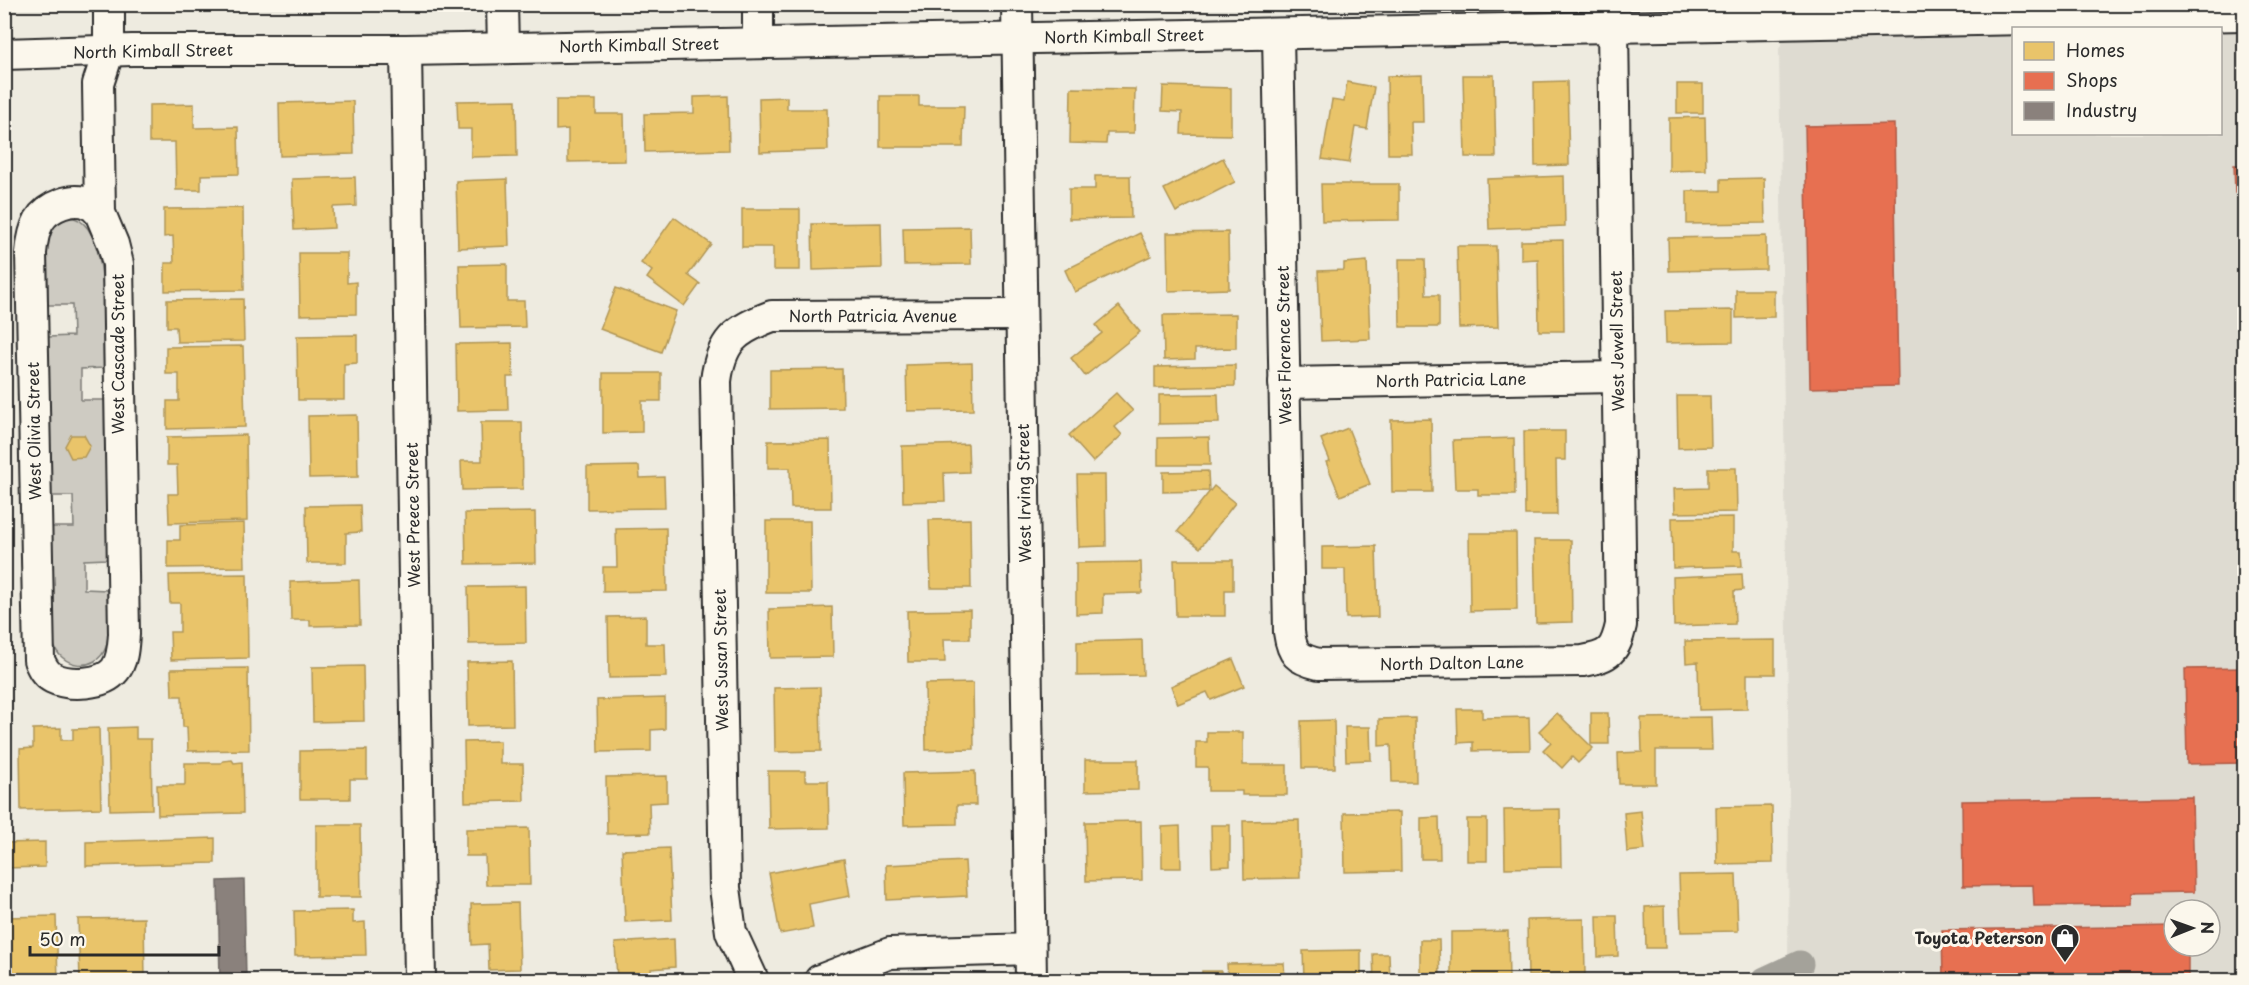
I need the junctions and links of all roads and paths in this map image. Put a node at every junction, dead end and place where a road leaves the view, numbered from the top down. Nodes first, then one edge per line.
1 (109, 4) edge
2 (502, 4) edge
3 (758, 4) edge
4 (1017, 4) edge
5 (2244, 15) edge
6 (1613, 27) junction
7 (1278, 34) junction
8 (1018, 38) junction
9 (759, 43) junction
10 (503, 48) junction
11 (109, 50) junction
12 (406, 50) junction
13 (4, 54) edge
14 (100, 213) junction
15 (1021, 315) junction
16 (731, 338) joint
17 (1618, 377) junction
18 (1284, 383) junction
19 (1610, 653) joint
20 (1296, 655) joint
21 (82, 682) joint
22 (1030, 949) junction
23 (420, 981) edge
24 (753, 981) edge
25 (820, 981) edge
26 (1031, 981) edge

1 - 11 street, West Cascade Street
2 - 10 street
3 - 9 street
4 - 8 street, West Irving Street
5 - 6 street, North Kimball Street
6 - 7 street, North Kimball Street
6 - 17 street, West Jewell Street
7 - 8 street, North Kimball Street
7 - 18 street, West Florence Street
8 - 9 street, North Kimball Street
8 - 15 street, West Irving Street
9 - 10 street, North Kimball Street
10 - 12 street, North Kimball Street
11 - 12 street, North Kimball Street
11 - 13 street, North Kimball Street
11 - 14 street, West Cascade Street
12 - 23 street, West Preece Street
14 - 21 street, West Cascade Street
14 - 21 street, West Olivia Street
15 - 16 street, North Patricia Avenue
15 - 22 street, West Irving Street
16 - 24 street, West Susan Street
17 - 18 street, North Patricia Lane
17 - 19 street, West Jewell Street
18 - 20 street, West Florence Street
19 - 20 street, North Dalton Lane
22 - 25 street
22 - 26 street, West Irving Street

